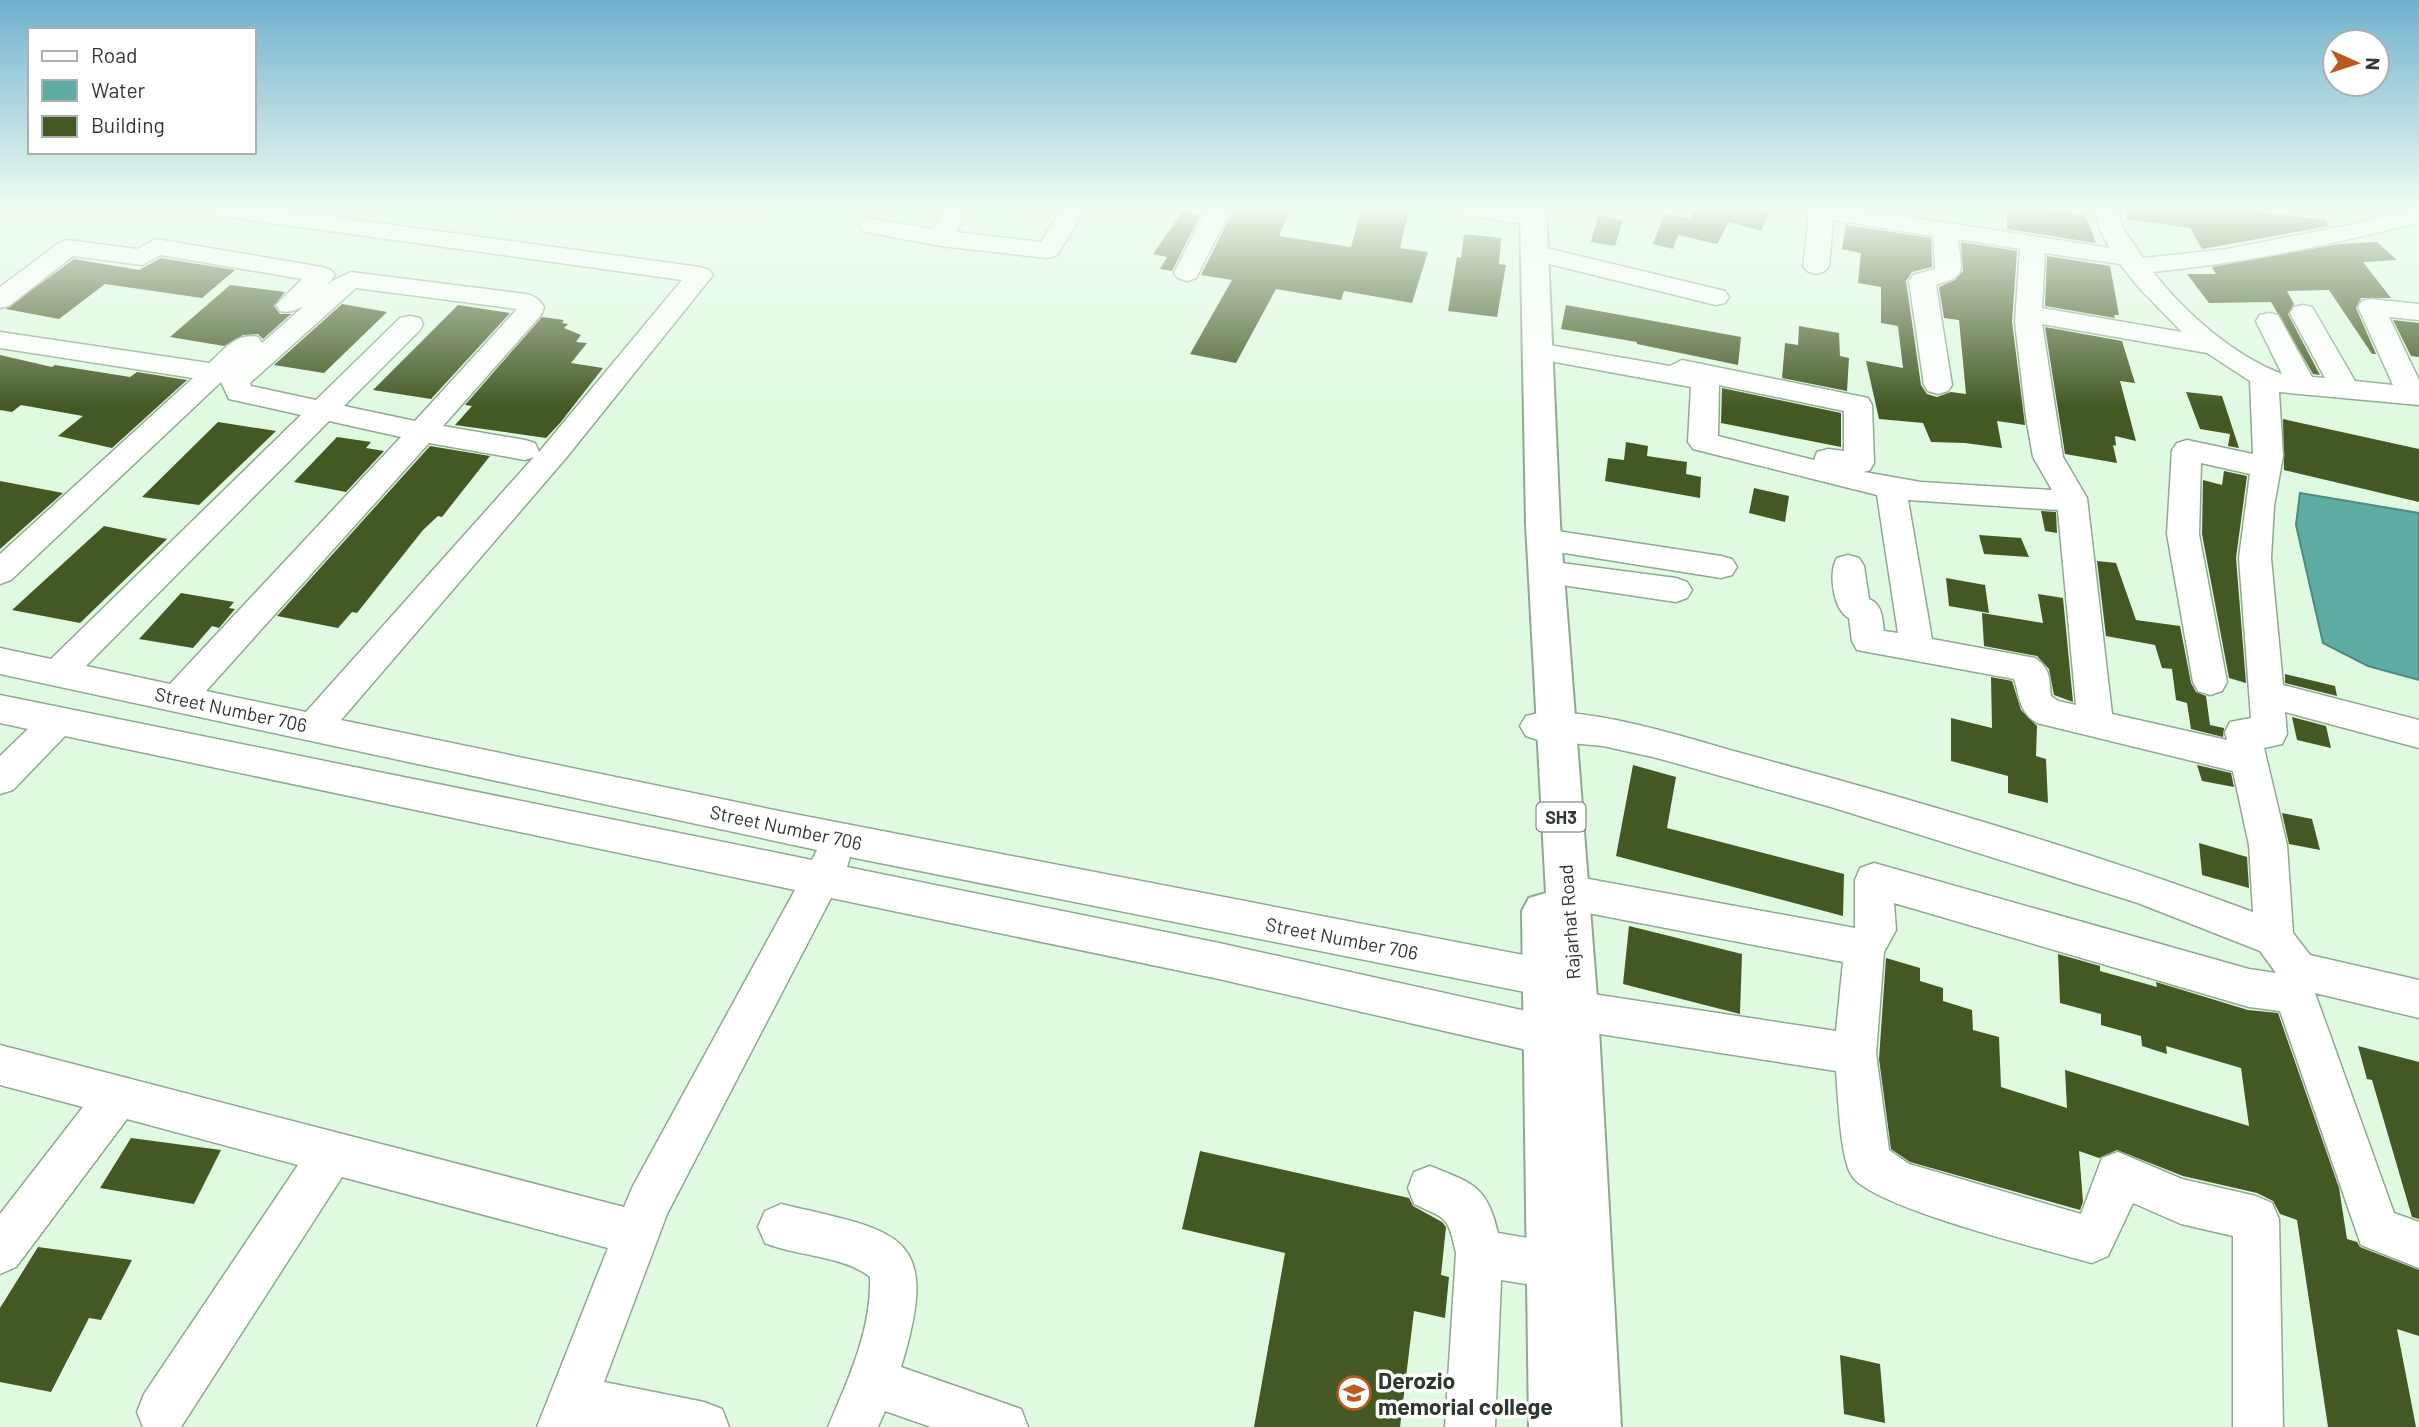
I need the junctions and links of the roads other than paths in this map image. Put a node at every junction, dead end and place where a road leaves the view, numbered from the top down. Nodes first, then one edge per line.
1 (34, 274) edge
2 (314, 274) edge
3 (690, 274) edge
4 (1531, 274) edge
5 (1536, 274) edge
6 (1653, 274) edge
7 (1946, 274) edge
8 (2031, 274) edge
9 (2141, 274) edge
10 (1716, 297) dead end
11 (0, 300) edge
12 (2419, 312) edge
13 (2303, 313) dead end
14 (2028, 314) junction
15 (2269, 320) dead end
16 (410, 324) dead end
17 (0, 340) edge
18 (1538, 345) junction
19 (2217, 346) junction
20 (215, 373) junction
21 (2264, 376) junction
22 (1938, 385) dead end
23 (2302, 385) junction
24 (2345, 389) junction
25 (2416, 396) edge
26 (322, 412) junction
27 (422, 432) junction
28 (524, 450) dead end
29 (1828, 460) dead end
30 (2266, 467) junction
31 (1891, 487) junction
32 (2072, 498) junction
33 (1545, 557) junction
34 (1848, 566) dead end
35 (1721, 567) dead end
36 (0, 572) edge
37 (1676, 590) dead end
38 (1917, 649) junction
39 (0, 661) edge
40 (58, 673) junction
41 (2210, 682) dead end
42 (2267, 695) junction
43 (178, 698) junction
44 (0, 709) edge
45 (59, 720) junction
46 (2095, 723) junction
47 (315, 726) junction
48 (1547, 727) junction
49 (2419, 734) edge
50 (2250, 760) junction
51 (0, 779) edge
52 (843, 839) junction
53 (822, 878) junction
54 (1567, 892) junction
55 (2274, 938) junction
56 (1864, 948) junction
57 (2296, 983) junction
58 (2419, 999) edge
59 (1563, 1010) junction
60 (1855, 1054) junction
61 (0, 1065) edge
62 (118, 1096) junction
63 (332, 1153) junction
64 (1430, 1188) dead end
65 (782, 1227) dead end
66 (637, 1233) junction
67 (2419, 1245) edge
68 (0, 1251) edge
69 (1479, 1253) junction
70 (1552, 1265) junction
71 (872, 1382) junction
72 (162, 1412) dead end
73 (568, 1413) edge
74 (704, 1427) edge
75 (853, 1427) edge
76 (1003, 1427) edge
77 (1470, 1427) edge
78 (1556, 1427) edge
79 (1594, 1427) edge
80 (2258, 1427) edge

1 - 11 street
2 - 20 street
3 - 47 street
4 - 48 main road, Rajarhat Road / SH3
5 - 18 main road, Rajarhat Road / SH3
6 - 10 street
7 - 22 street
8 - 14 street
9 - 19 street
12 - 25 street
13 - 24 street
14 - 19 street
14 - 32 street
15 - 23 street
16 - 26 street
17 - 20 street
18 - 29 street
18 - 31 street
18 - 33 main road, Rajarhat Road / SH3
19 - 21 street
20 - 36 street
21 - 23 street
21 - 30 street
23 - 24 street
24 - 25 street
26 - 27 street
26 - 27 street
26 - 40 street
27 - 28 street
27 - 43 street
30 - 41 street
30 - 42 street
31 - 32 street
31 - 38 street
32 - 46 street
33 - 35 street
33 - 37 street
33 - 48 main road, Rajarhat Road / SH3
34 - 38 street
38 - 46 street
39 - 40 street, Street Number 706
40 - 43 street, Street Number 706
42 - 49 street
42 - 50 street
43 - 47 street, Street Number 706
44 - 45 street
45 - 51 street
45 - 53 street
46 - 50 street
47 - 52 street, Street Number 706
48 - 54 main road, Rajarhat Road / SH3
48 - 55 street
48 - 59 main road, Rajarhat Road / SH3
50 - 55 street
52 - 53 street
52 - 59 street, Street Number 706
53 - 59 street
53 - 66 street
54 - 56 street
54 - 59 main road, Rajarhat Road / SH3
55 - 57 street
56 - 57 street
56 - 60 street
57 - 58 street
57 - 67 street
59 - 60 street
59 - 70 main road, Rajarhat Road / SH3
59 - 79 main road, Rajarhat Road / SH3
60 - 80 street
61 - 62 street
62 - 63 street
62 - 68 street
63 - 66 street
63 - 72 street
64 - 69 street
65 - 71 street
66 - 73 street
69 - 70 street
69 - 77 street
70 - 78 main road, Rajarhat Road / SH3
71 - 75 street
71 - 76 street
73 - 74 street

